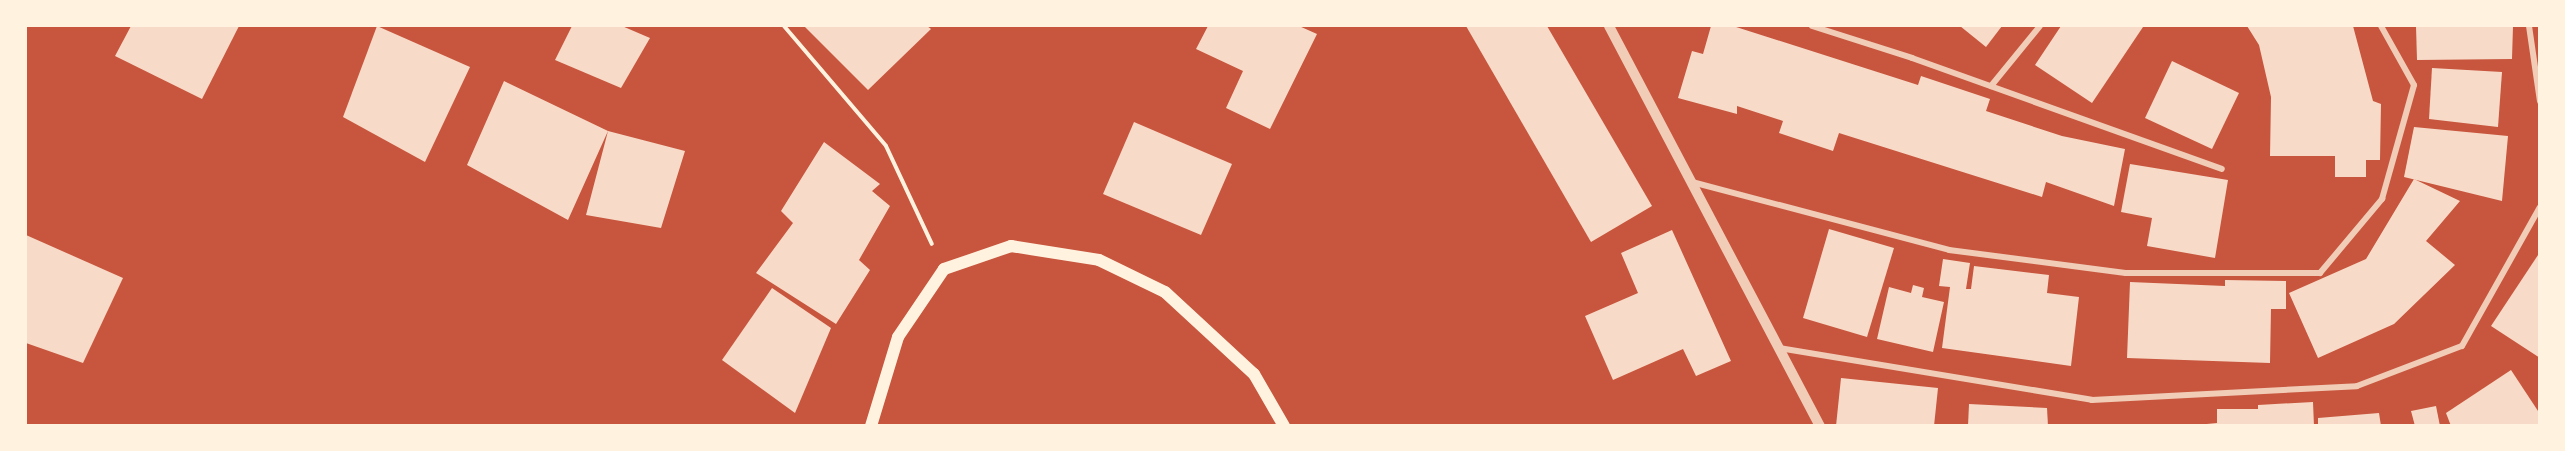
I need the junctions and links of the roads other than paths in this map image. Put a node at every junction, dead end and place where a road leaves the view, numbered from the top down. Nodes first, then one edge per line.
1 (1609, 26) edge
2 (1812, 26) edge
3 (2040, 26) edge
4 (2381, 26) edge
5 (2529, 26) edge
6 (1991, 86) junction
7 (2540, 101) edge
8 (2222, 169) dead end
9 (1692, 182) junction
10 (2540, 207) edge
11 (1779, 348) junction
12 (871, 426) edge
13 (1284, 426) edge
14 (1820, 426) edge

1 - 9 street
2 - 6 street
3 - 6 street
4 - 9 street
5 - 7 street
6 - 8 street
9 - 11 street
10 - 11 street
11 - 14 street
12 - 13 main road

